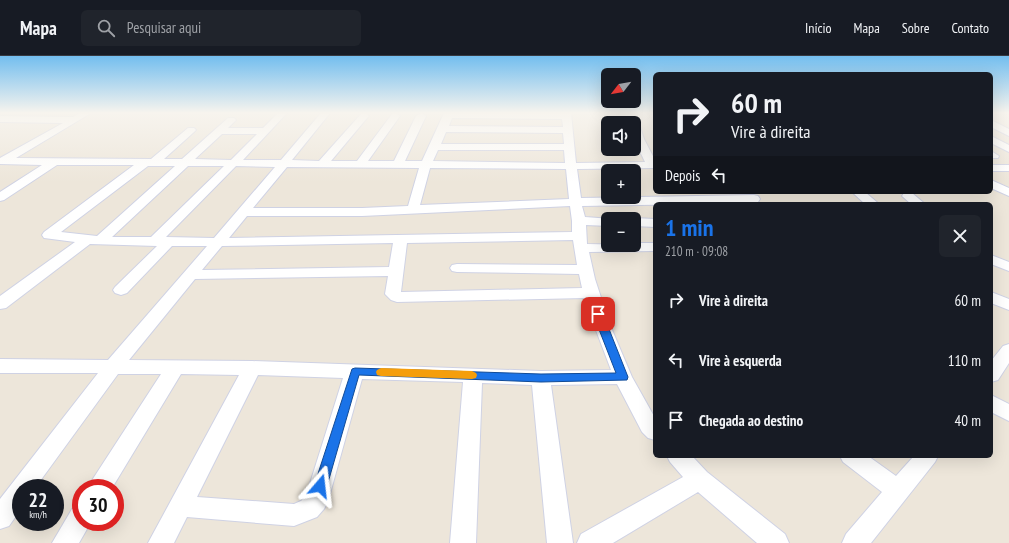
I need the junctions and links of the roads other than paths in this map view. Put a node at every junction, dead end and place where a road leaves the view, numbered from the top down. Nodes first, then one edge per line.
1 (47, 136) edge
2 (184, 136) edge
3 (214, 136) edge
4 (261, 136) edge
5 (307, 136) edge
6 (347, 136) edge
7 (381, 136) edge
8 (412, 136) edge
9 (440, 136) edge
10 (568, 136) edge
11 (993, 140) edge
12 (641, 143) edge
13 (435, 147) junction
14 (569, 147) junction
15 (1009, 149) edge
16 (55, 161) junction
17 (1, 162) edge
18 (150, 162) junction
19 (187, 162) junction
20 (235, 163) junction
21 (284, 163) junction
22 (322, 164) junction
23 (360, 164) junction
24 (398, 164) junction
25 (427, 165) junction
26 (653, 165) edge
27 (571, 166) junction
28 (993, 168) edge
29 (1009, 168) edge
30 (993, 185) edge
31 (1009, 192) edge
32 (860, 194) edge
33 (908, 196) dead end
34 (0, 197) edge
35 (754, 199) dead end
36 (575, 202) junction
37 (870, 202) edge
38 (916, 202) edge
39 (413, 209) junction
40 (243, 212) junction
41 (579, 221) junction
42 (601, 222) edge
43 (641, 222) edge
44 (653, 223) edge
45 (400, 240) junction
46 (85, 241) junction
47 (162, 241) junction
48 (100, 242) junction
49 (218, 242) junction
50 (580, 242) junction
51 (653, 246) edge
52 (993, 260) edge
53 (1009, 267) edge
54 (457, 268) dead end
55 (585, 270) junction
56 (395, 271) junction
57 (190, 275) junction
58 (121, 290) dead end
59 (591, 293) junction
60 (993, 298) edge
61 (0, 304) edge
62 (1009, 305) edge
63 (1008, 354) edge
64 (0, 366) edge
65 (113, 366) junction
66 (175, 368) junction
67 (252, 368) junction
68 (355, 371) junction
69 (993, 373) edge
70 (473, 375) junction
71 (623, 377) junction
72 (541, 378) junction
73 (993, 404) edge
74 (1009, 413) edge
75 (653, 430) edge
76 (680, 458) edge
77 (854, 458) edge
78 (925, 458) edge
79 (29, 479) edge
80 (105, 479) edge
81 (700, 479) junction
82 (898, 491) junction
83 (12, 502) edge
84 (180, 506) junction
85 (0, 518) edge
86 (72, 531) edge
87 (64, 543) edge
88 (161, 543) edge
89 (463, 543) edge
90 (560, 543) edge
91 (590, 543) edge
92 (776, 543) edge
93 (855, 543) edge

1 - 17 street
2 - 18 street
3 - 19 street
4 - 20 street
5 - 21 street
6 - 22 street
7 - 23 street
8 - 24 street
9 - 13 street
10 - 14 street
11 - 15 street
12 - 26 street
13 - 14 street
13 - 25 street
14 - 27 street
16 - 17 street
16 - 18 street
16 - 34 street
18 - 19 street
18 - 46 street
19 - 20 street
19 - 48 street
20 - 21 street
20 - 47 street
21 - 22 street
21 - 40 street
22 - 23 street
23 - 24 street
24 - 25 street
25 - 27 street
25 - 39 street
26 - 27 street
27 - 36 street
28 - 29 street
30 - 31 street
32 - 37 street
33 - 38 street
35 - 36 street
36 - 39 street
36 - 41 street
39 - 40 street
40 - 49 street
41 - 42 street
41 - 50 street
43 - 44 street
45 - 49 street
45 - 50 street
45 - 56 street
46 - 48 street
46 - 61 street
47 - 48 street
47 - 49 street
47 - 58 street
49 - 57 street
50 - 51 street
50 - 55 street
52 - 53 street
54 - 55 street
55 - 59 street
56 - 57 street
56 - 59 street
57 - 65 street
59 - 71 street
60 - 62 street
63 - 69 street
64 - 65 street
65 - 66 street
65 - 79 street
66 - 67 street
66 - 80 street
67 - 68 street
67 - 84 street
68 - 70 street
68 - 84 street
70 - 72 street
70 - 89 street
71 - 72 street
71 - 75 street
72 - 90 street
73 - 74 street
76 - 81 street
77 - 82 street
78 - 82 street
81 - 91 street
81 - 92 street
82 - 93 street
83 - 85 street
84 - 88 street
86 - 87 street

